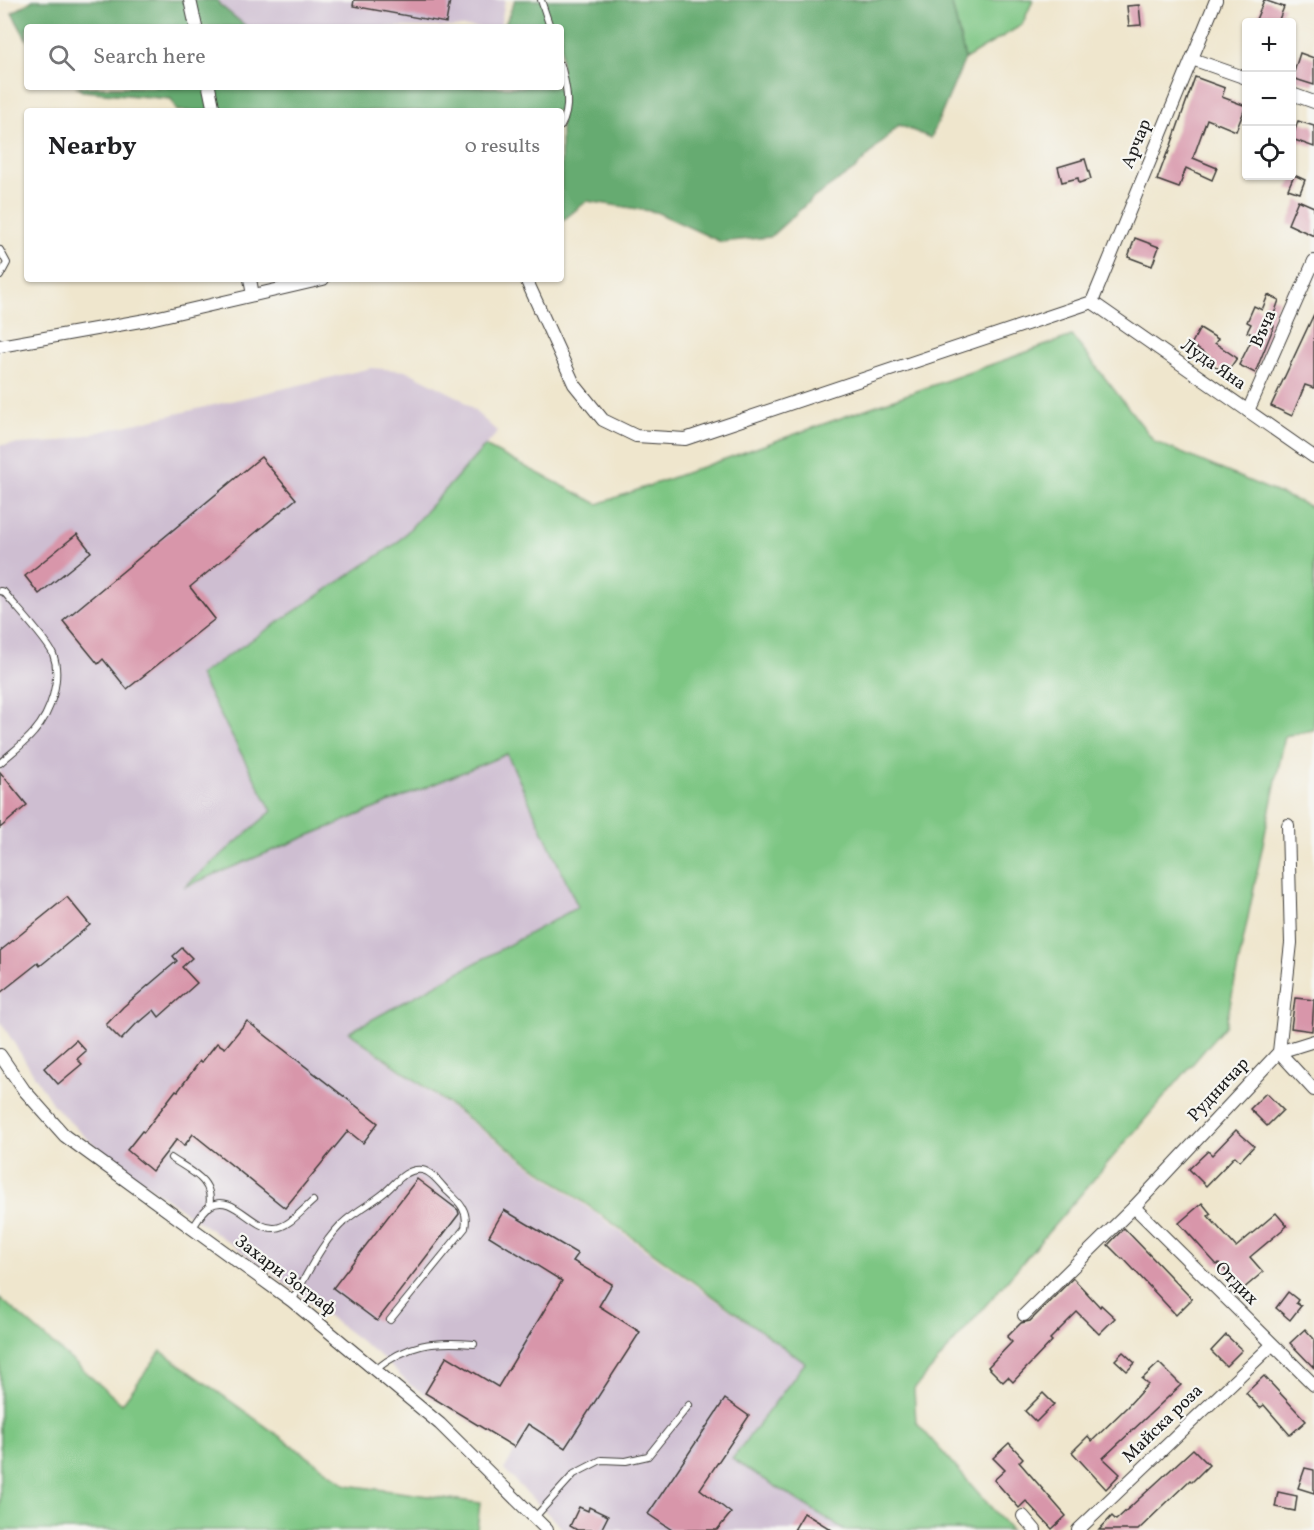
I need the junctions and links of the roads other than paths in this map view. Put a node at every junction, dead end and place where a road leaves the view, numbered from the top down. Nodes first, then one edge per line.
1 (190, 0) edge
2 (541, 0) edge
3 (1216, 0) edge
4 (195, 24) edge
5 (549, 24) edge
6 (1192, 59) junction
7 (1242, 77) edge
8 (564, 78) edge
9 (210, 90) edge
10 (1296, 95) edge
11 (1314, 102) edge
12 (213, 108) edge
13 (564, 121) edge
14 (0, 250) edge
15 (1314, 261) edge
16 (0, 276) edge
17 (251, 282) edge
18 (311, 282) edge
19 (527, 282) edge
20 (1309, 285) edge
21 (253, 295) junction
22 (1092, 302) junction
23 (0, 346) edge
24 (1248, 411) junction
25 (1314, 457) edge
26 (0, 591) edge
27 (0, 763) edge
28 (1288, 825) dead end
29 (1314, 1041) edge
30 (1279, 1052) junction
31 (0, 1055) edge
32 (1314, 1090) edge
33 (171, 1158) dead end
34 (313, 1201) dead end
35 (209, 1207) junction
36 (1134, 1207) junction
37 (192, 1228) junction
38 (292, 1301) junction
39 (1024, 1315) dead end
40 (390, 1320) dead end
41 (474, 1344) dead end
42 (1272, 1345) junction
43 (375, 1370) junction
44 (1314, 1385) edge
45 (689, 1405) dead end
46 (1023, 1516) dead end
47 (534, 1517) junction
48 (547, 1530) edge
49 (1035, 1530) edge
50 (1078, 1530) edge

1 - 4 street
2 - 5 lane
3 - 6 street, Арчар
6 - 7 street
6 - 22 street, Арчар
8 - 13 lane
9 - 12 street
10 - 11 street
14 - 16 lane
15 - 20 street, Въча
17 - 21 street
18 - 21 street
19 - 22 street
20 - 24 street, Въча
21 - 23 street
22 - 24 street, Луда Яна
24 - 25 street, Луда Яна
26 - 27 lane
28 - 30 street
29 - 30 street
30 - 32 street
30 - 36 street, Рудничар
31 - 37 street, Захари Зограф
33 - 35 lane
34 - 35 lane
35 - 37 lane
36 - 39 street, Рудничар
36 - 42 street, Отдих
37 - 38 street, Захари Зограф
38 - 40 lane
38 - 43 street, Захари Зограф
41 - 43 lane
42 - 44 street, Отдих
42 - 50 street, Майска роза
43 - 47 street, Захари Зограф
45 - 47 lane
46 - 49 street
47 - 48 street, Захари Зограф

